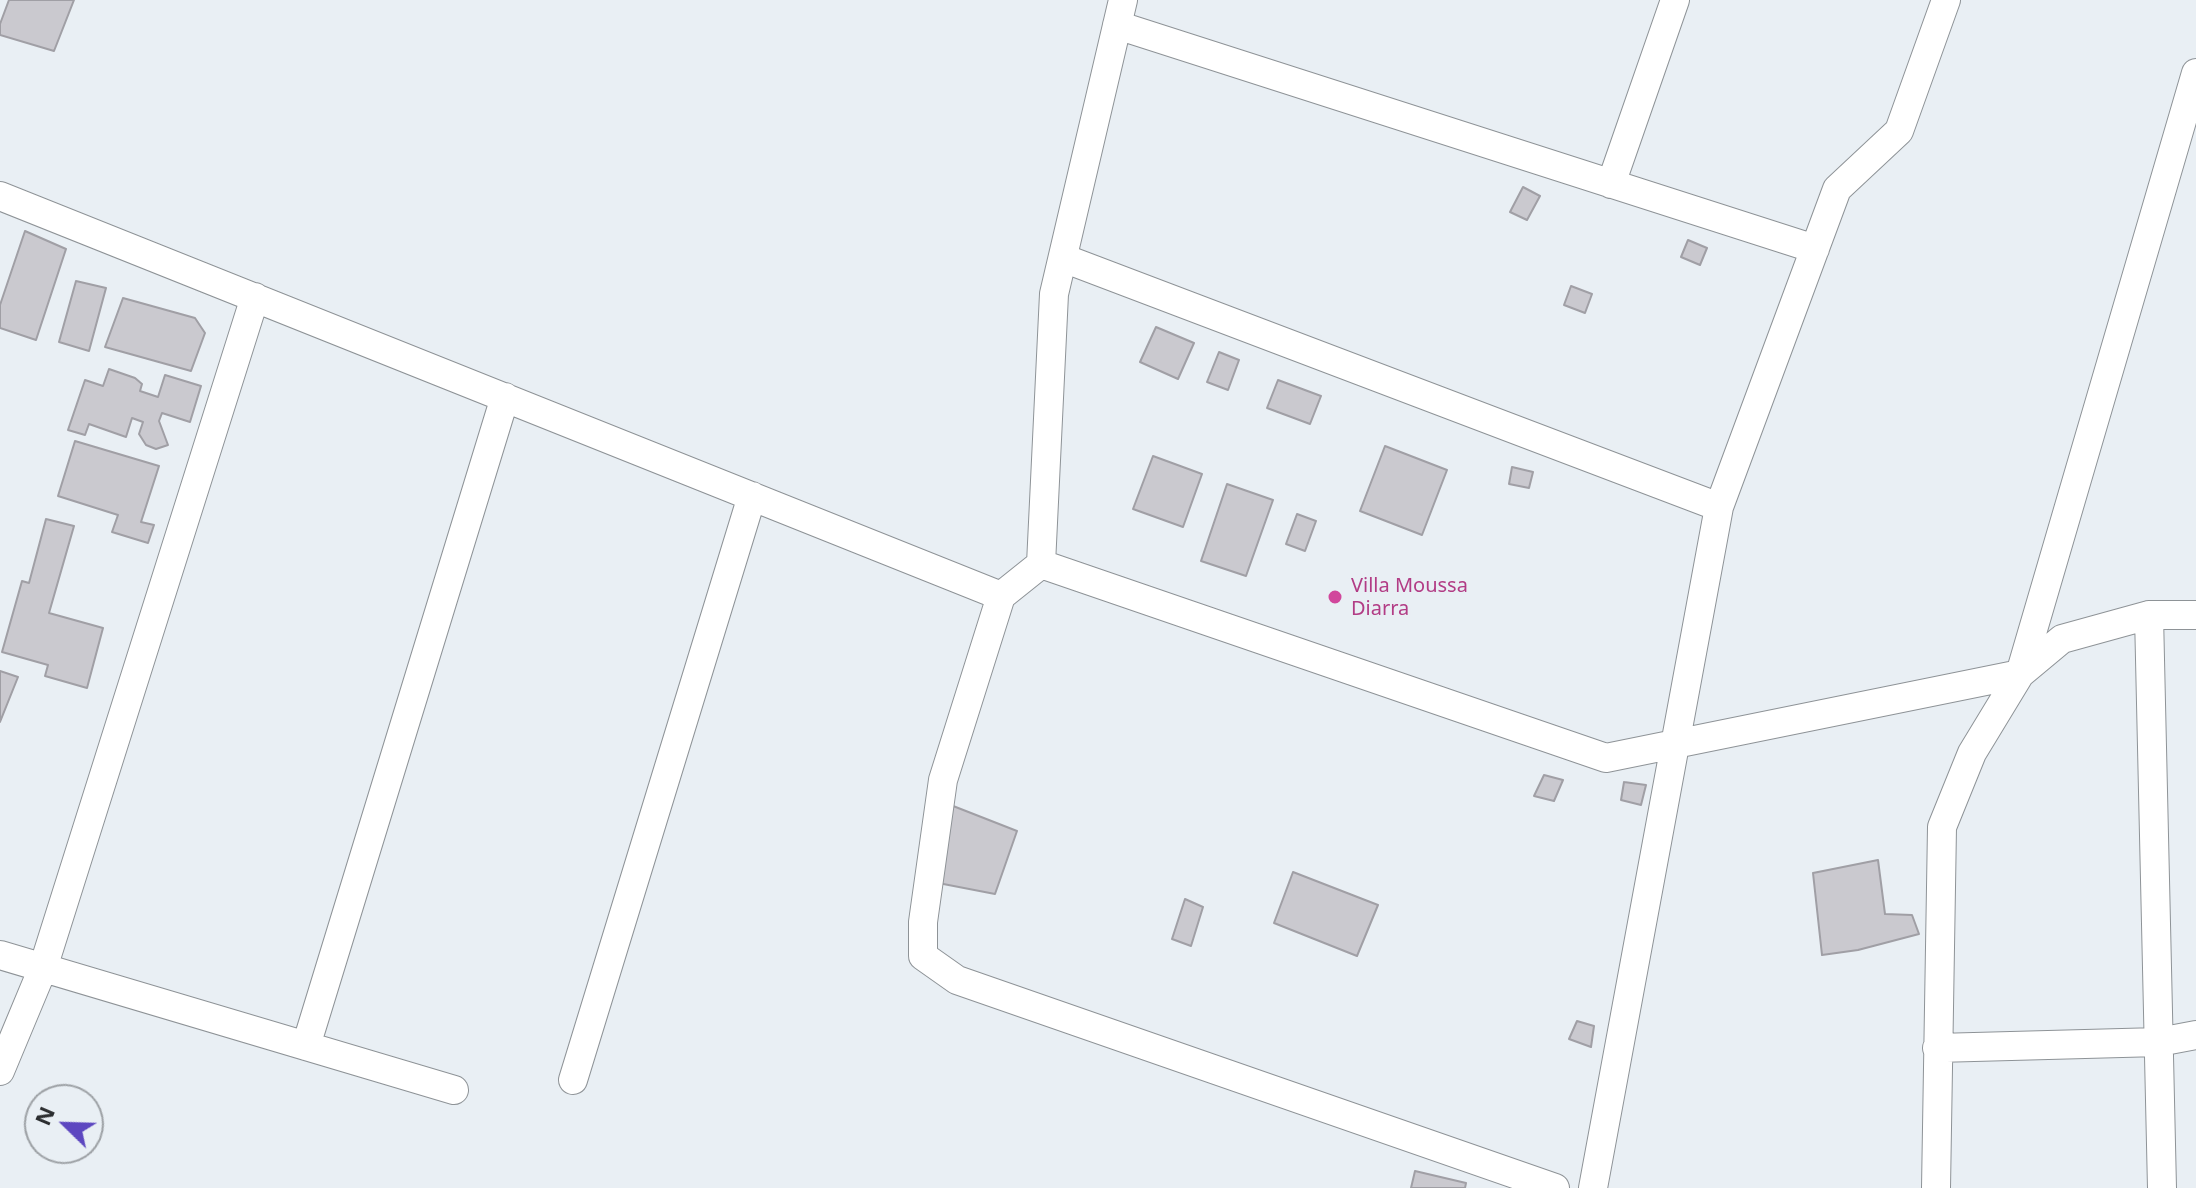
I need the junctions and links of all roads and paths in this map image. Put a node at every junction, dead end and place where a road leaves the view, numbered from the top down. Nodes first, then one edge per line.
1 (1675, 0) edge
2 (1946, 0) edge
3 (1120, 12) edge
4 (2194, 86) edge
5 (1611, 184) junction
6 (0, 196) edge
7 (1815, 249) junction
8 (1063, 258) junction
9 (255, 297) junction
10 (505, 397) junction
11 (752, 496) junction
12 (1719, 507) junction
13 (1041, 564) junction
14 (1001, 596) junction
15 (2149, 615) junction
16 (2196, 615) edge
17 (2020, 674) junction
18 (1675, 743) junction
19 (0, 955) edge
20 (43, 968) junction
21 (2196, 1035) edge
22 (2159, 1042) junction
23 (306, 1046) junction
24 (1937, 1048) junction
25 (0, 1071) edge
26 (573, 1080) dead end
27 (454, 1090) dead end
28 (1555, 1188) edge
29 (1593, 1188) edge
30 (1936, 1188) edge
31 (2162, 1188) edge

1 - 5 street
2 - 7 street
3 - 5 street
3 - 8 street
4 - 17 street
5 - 7 street
6 - 9 street
7 - 12 street
8 - 12 street
8 - 13 street
9 - 10 street
9 - 20 street
10 - 11 street
10 - 23 street
11 - 14 street
11 - 26 street
12 - 18 street
13 - 14 street
13 - 18 street
14 - 28 street
15 - 16 street
15 - 17 street
15 - 22 street
17 - 18 street
17 - 24 street
18 - 29 street
19 - 20 street
20 - 23 street
20 - 25 street
21 - 22 street
22 - 24 street
22 - 31 street
23 - 27 street
24 - 30 street

